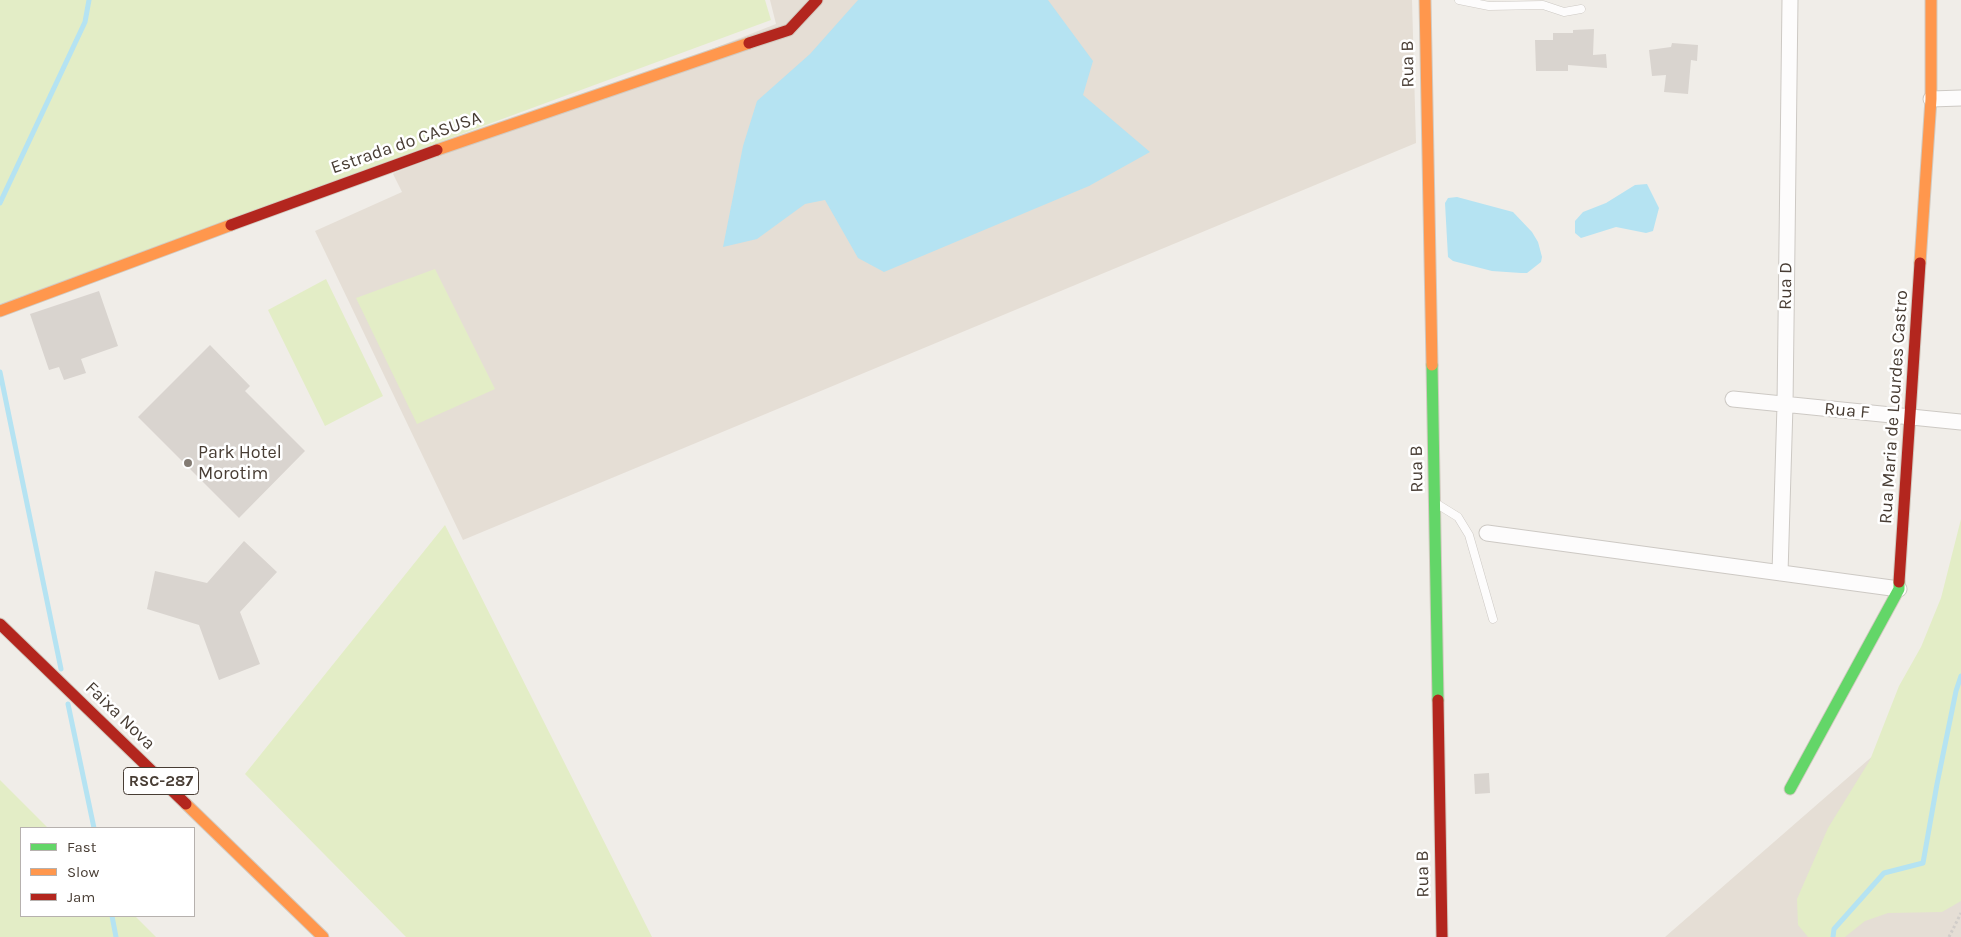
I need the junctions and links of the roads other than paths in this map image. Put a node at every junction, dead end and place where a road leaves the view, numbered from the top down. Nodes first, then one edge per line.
1 (816, 0) edge
2 (1424, 0) edge
3 (1459, 0) edge
4 (1790, 0) edge
5 (1931, 0) edge
6 (1581, 9) dead end
7 (1961, 98) edge
8 (1931, 99) junction
9 (0, 311) edge
10 (1732, 399) dead end
11 (1785, 405) junction
12 (1912, 417) junction
13 (1961, 422) edge
14 (1435, 502) junction
15 (1487, 532) dead end
16 (1780, 573) junction
17 (1899, 589) junction
18 (1493, 619) dead end
19 (0, 624) edge
20 (1790, 789) dead end
21 (323, 937) edge
22 (1442, 937) edge

1 - 9 main road, Estrada do CASUSA
2 - 14 main road, Rua B
3 - 6 lane
4 - 11 street, Rua D
5 - 8 main road, Rua Maria de Lourdes Castro
7 - 8 street
8 - 12 main road, Rua Maria de Lourdes Castro
10 - 11 street, Rua F
11 - 12 street, Rua F
11 - 16 street, Rua D
12 - 13 street, Rua F
12 - 17 main road, Rua Maria de Lourdes Castro
14 - 18 lane
14 - 22 main road, Rua B
15 - 16 street
16 - 17 street
17 - 20 main road, Rua Maria de Lourdes Castro
19 - 21 main road, Faixa Nova / RSC-287

